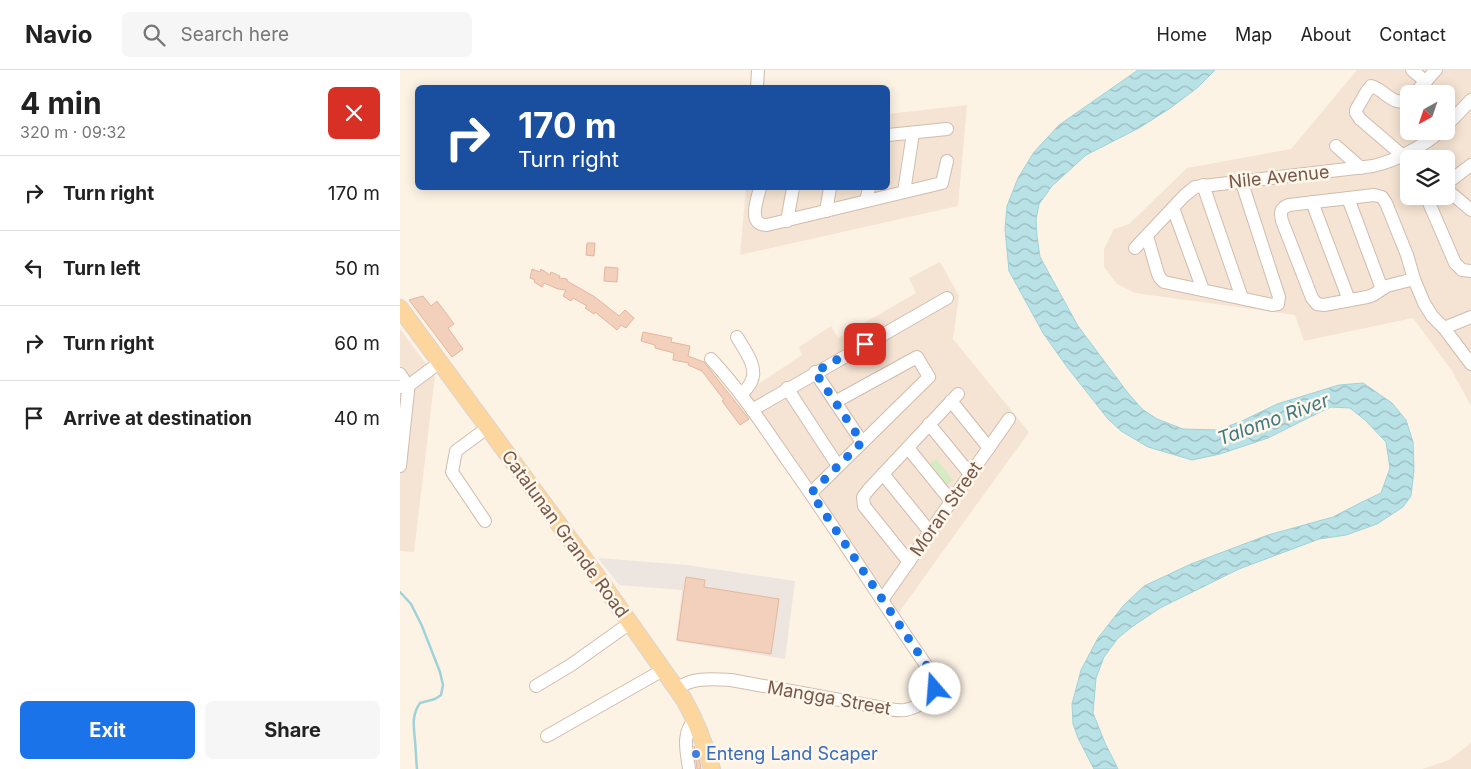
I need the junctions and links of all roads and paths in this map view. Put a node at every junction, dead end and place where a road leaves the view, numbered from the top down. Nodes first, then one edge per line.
1 (758, 70) edge
2 (1412, 70) edge
3 (1436, 70) edge
4 (1426, 82) junction
5 (757, 85) edge
6 (1423, 85) edge
7 (1471, 100) edge
8 (1400, 102) edge
9 (1455, 117) edge
10 (947, 130) dead end
11 (913, 133) junction
12 (890, 135) edge
13 (1428, 140) edge
14 (1336, 146) dead end
15 (1415, 150) edge
16 (1400, 153) edge
17 (1400, 160) edge
18 (947, 161) dead end
19 (1471, 165) edge
20 (1361, 168) junction
21 (1455, 177) edge
22 (1241, 180) junction
23 (1203, 185) junction
24 (760, 190) edge
25 (793, 190) edge
26 (830, 190) edge
27 (869, 190) edge
28 (904, 192) junction
29 (1455, 197) edge
30 (1348, 198) junction
31 (866, 201) junction
32 (1312, 202) junction
33 (1430, 205) edge
34 (1173, 208) junction
35 (1471, 210) edge
36 (826, 211) junction
37 (787, 220) junction
38 (1147, 236) junction
39 (1135, 248) dead end
40 (1466, 270) edge
41 (1414, 280) junction
42 (1382, 289) junction
43 (1203, 290) junction
44 (947, 298) dead end
45 (1242, 298) junction
46 (1349, 300) junction
47 (400, 308) edge
48 (1471, 317) edge
49 (1444, 328) junction
50 (737, 337) dead end
51 (711, 359) dead end
52 (437, 361) junction
53 (1471, 363) edge
54 (815, 372) junction
55 (403, 383) edge
56 (787, 388) junction
57 (741, 395) junction
58 (835, 402) junction
59 (752, 410) junction
60 (1009, 419) dead end
61 (930, 424) junction
62 (487, 428) junction
63 (401, 442) edge
64 (862, 442) junction
65 (908, 448) junction
66 (989, 448) junction
67 (400, 466) edge
68 (838, 466) junction
69 (883, 474) junction
70 (970, 474) junction
71 (811, 493) junction
72 (951, 502) junction
73 (485, 520) dead end
74 (930, 532) junction
75 (909, 562) junction
76 (882, 600) junction
77 (630, 622) junction
78 (663, 670) junction
79 (536, 686) dead end
80 (676, 688) junction
81 (695, 720) junction
82 (547, 736) dead end
83 (688, 769) edge
84 (712, 769) edge

1 - 5 street
2 - 4 street
3 - 4 street
4 - 6 street
7 - 9 street
8 - 16 street
10 - 11 street
11 - 12 street
11 - 28 street
13 - 15 street, Nile Avenue
14 - 20 street
17 - 20 street, Nile Avenue
18 - 28 street
19 - 21 street
20 - 22 street, Nile Avenue
22 - 23 street, Nile Avenue
22 - 45 street
23 - 34 street, Nile Avenue
23 - 45 street
24 - 37 street
25 - 37 street
26 - 36 street
27 - 31 street
28 - 31 street
29 - 35 street
30 - 32 street
30 - 41 street
30 - 42 street
31 - 36 street
32 - 46 street
32 - 46 street
33 - 40 street
34 - 38 street, Nile Avenue
34 - 43 street
36 - 37 street
38 - 39 street, Nile Avenue
38 - 43 street
41 - 42 street
41 - 49 street
42 - 46 street
43 - 45 street
44 - 54 street
47 - 52 main road, Catalunan Grande Road
48 - 49 street
49 - 53 street
50 - 57 street
51 - 57 street, Mangga Street
52 - 55 street
52 - 62 main road, Catalunan Grande Road
54 - 56 street
54 - 58 street
55 - 63 street
56 - 59 street
56 - 68 street
57 - 59 street, Mangga Street
58 - 64 street
58 - 64 street
59 - 71 street, Mangga Street
60 - 66 street, Moran Street
61 - 65 street
61 - 66 street
61 - 70 street
62 - 73 street
62 - 77 main road, Catalunan Grande Road
63 - 67 street
64 - 68 street
65 - 69 street
65 - 72 street
66 - 70 street, Moran Street
68 - 71 street
69 - 74 street
69 - 75 street
70 - 72 street, Moran Street
71 - 76 street, Mangga Street
72 - 74 street, Moran Street
74 - 75 street, Moran Street
75 - 76 street, Moran Street
76 - 80 street, Mangga Street
77 - 78 main road, Catalunan Grande Road
77 - 79 street
78 - 80 main road, Catalunan Grande Road
78 - 82 street
80 - 81 main road, Catalunan Grande Road
81 - 83 street
81 - 84 main road, Catalunan Grande Road

